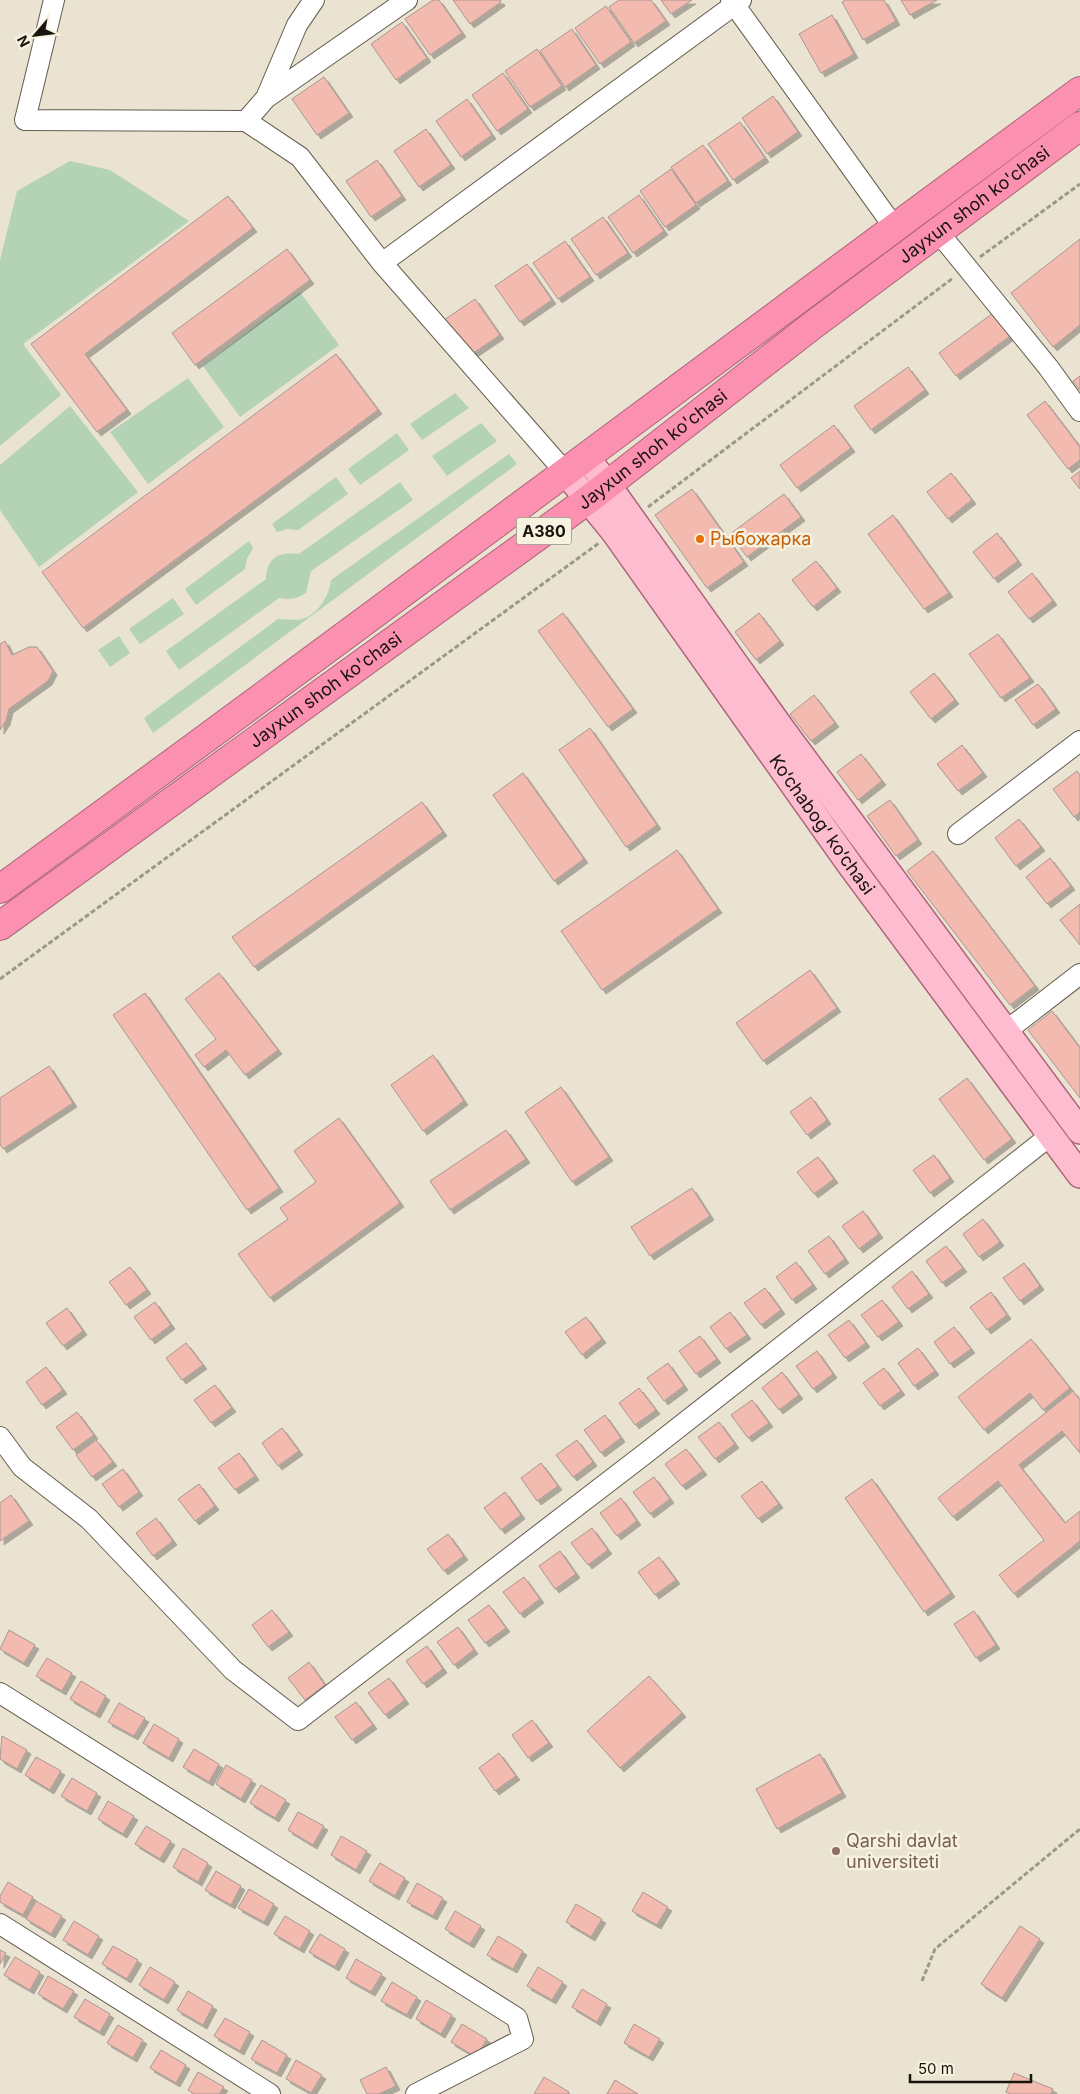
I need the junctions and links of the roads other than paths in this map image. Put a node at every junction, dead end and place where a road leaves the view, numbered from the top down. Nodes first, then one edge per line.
1 (54, 0) edge
2 (314, 0) edge
3 (407, 0) edge
4 (736, 2) edge
5 (1080, 91) edge
6 (266, 98) junction
7 (246, 121) junction
8 (1080, 126) edge
9 (894, 227) junction
10 (939, 233) junction
11 (382, 263) junction
12 (1080, 411) edge
13 (576, 466) junction
14 (598, 492) junction
15 (623, 525) junction
16 (333, 646) junction
17 (352, 671) junction
18 (1080, 741) edge
19 (958, 834) dead end
20 (872, 850) junction
21 (850, 865) junction
22 (0, 889) edge
23 (0, 926) edge
24 (1080, 974) edge
25 (1006, 1031) junction
26 (1079, 1129) edge
27 (1054, 1139) junction
28 (1080, 1174) edge
29 (0, 1437) edge
30 (0, 1693) edge
31 (0, 1924) edge
32 (270, 2094) edge
33 (416, 2094) edge

1 - 7 street
2 - 6 street
3 - 6 street
4 - 9 street
4 - 11 street
5 - 9 highway, Jayxun shoh ko'chasi / A380
6 - 7 street
7 - 11 street
8 - 10 highway, Jayxun shoh ko'chasi / A380
9 - 13 highway, Jayxun shoh ko'chasi / A380
10 - 12 street
10 - 14 highway, Jayxun shoh ko'chasi / A380
11 - 13 street
13 - 14 main road, Ko‘chabog‘ ko‘chasi
13 - 16 highway, Jayxun shoh ko'chasi / A380
14 - 15 main road, Ko‘chabog‘ ko‘chasi
14 - 17 highway, Jayxun shoh ko'chasi / A380
15 - 20 main road, Ko‘chabog‘ ko‘chasi
15 - 21 main road, Ko‘chabog‘ ko‘chasi
16 - 17 highway
16 - 22 highway, Jayxun shoh ko'chasi / A380
17 - 23 highway, Jayxun shoh ko'chasi / A380
18 - 19 street
20 - 21 street
20 - 25 main road, Ko‘chabog‘ ko‘chasi
21 - 27 main road, Ko‘chabog‘ ko‘chasi
24 - 25 street
25 - 26 main road, Ko‘chabog‘ ko‘chasi
26 - 27 street
27 - 28 main road, Ko‘chabog‘ ko‘chasi
27 - 29 street
30 - 33 street
31 - 32 street

